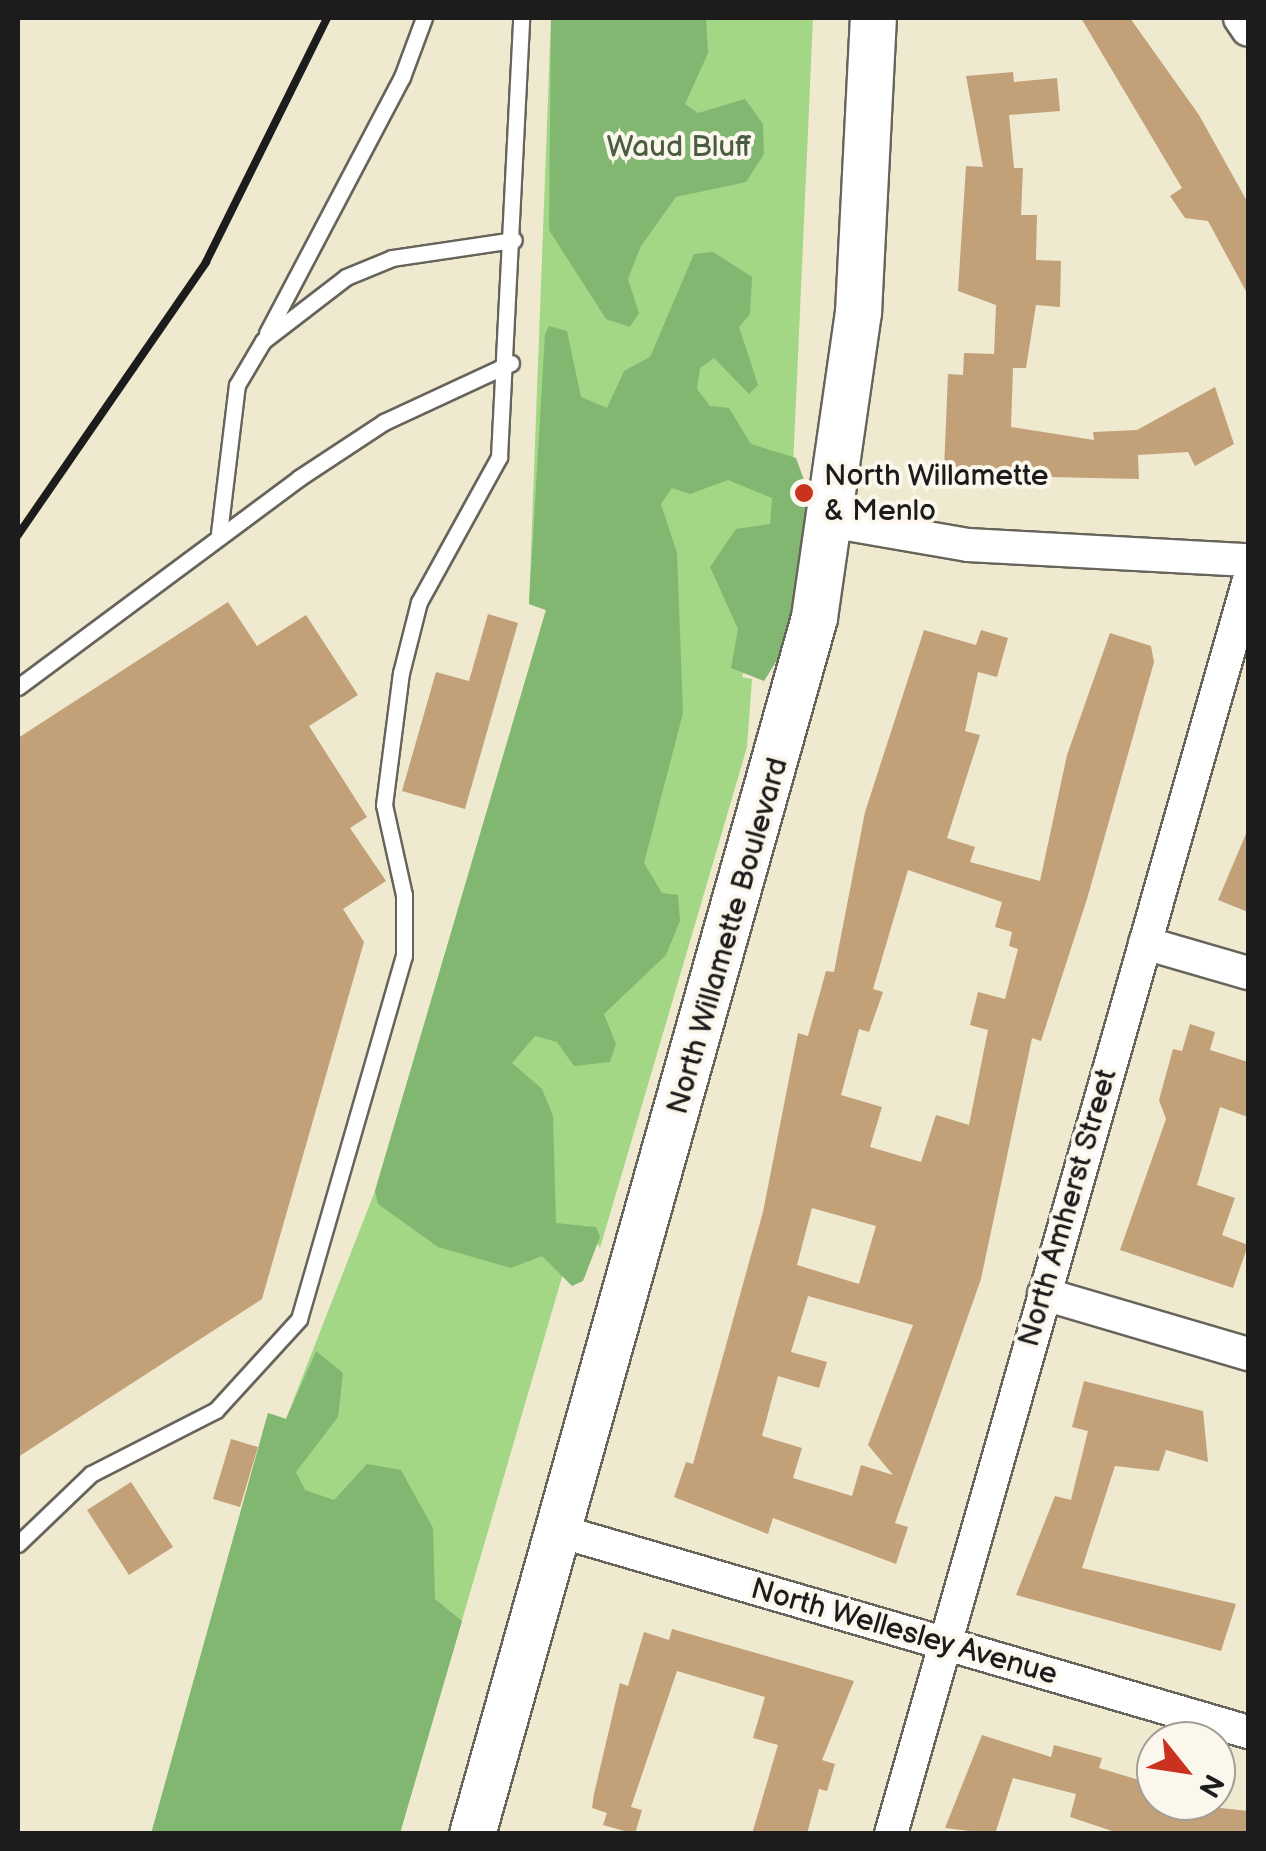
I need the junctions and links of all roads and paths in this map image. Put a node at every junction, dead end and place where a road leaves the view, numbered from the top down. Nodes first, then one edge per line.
1 (424, 18) edge
2 (521, 18) edge
3 (873, 18) edge
4 (514, 240) junction
5 (263, 341) junction
6 (510, 363) junction
7 (835, 522) junction
8 (219, 533) junction
9 (1248, 560) edge
10 (1248, 582) edge
11 (18, 687) edge
12 (1144, 943) junction
13 (1248, 972) edge
14 (1044, 1294) junction
15 (1248, 1354) edge
16 (559, 1530) junction
17 (18, 1544) edge
18 (944, 1645) junction
19 (1248, 1732) edge
20 (472, 1834) edge
21 (891, 1834) edge

1 - 5 lane
2 - 4 lane
3 - 7 main road, North Willamette Boulevard
4 - 5 lane
4 - 6 lane
5 - 8 lane
6 - 8 lane
6 - 17 lane
7 - 9 street
7 - 16 main road, North Willamette Boulevard
8 - 11 lane
10 - 12 street, North Amherst Street
12 - 13 street
12 - 14 street, North Amherst Street
14 - 15 street
14 - 18 street, North Amherst Street
16 - 18 street, North Wellesley Avenue
16 - 20 main road, North Willamette Boulevard
18 - 19 street, North Wellesley Avenue
18 - 21 street, North Amherst Street

